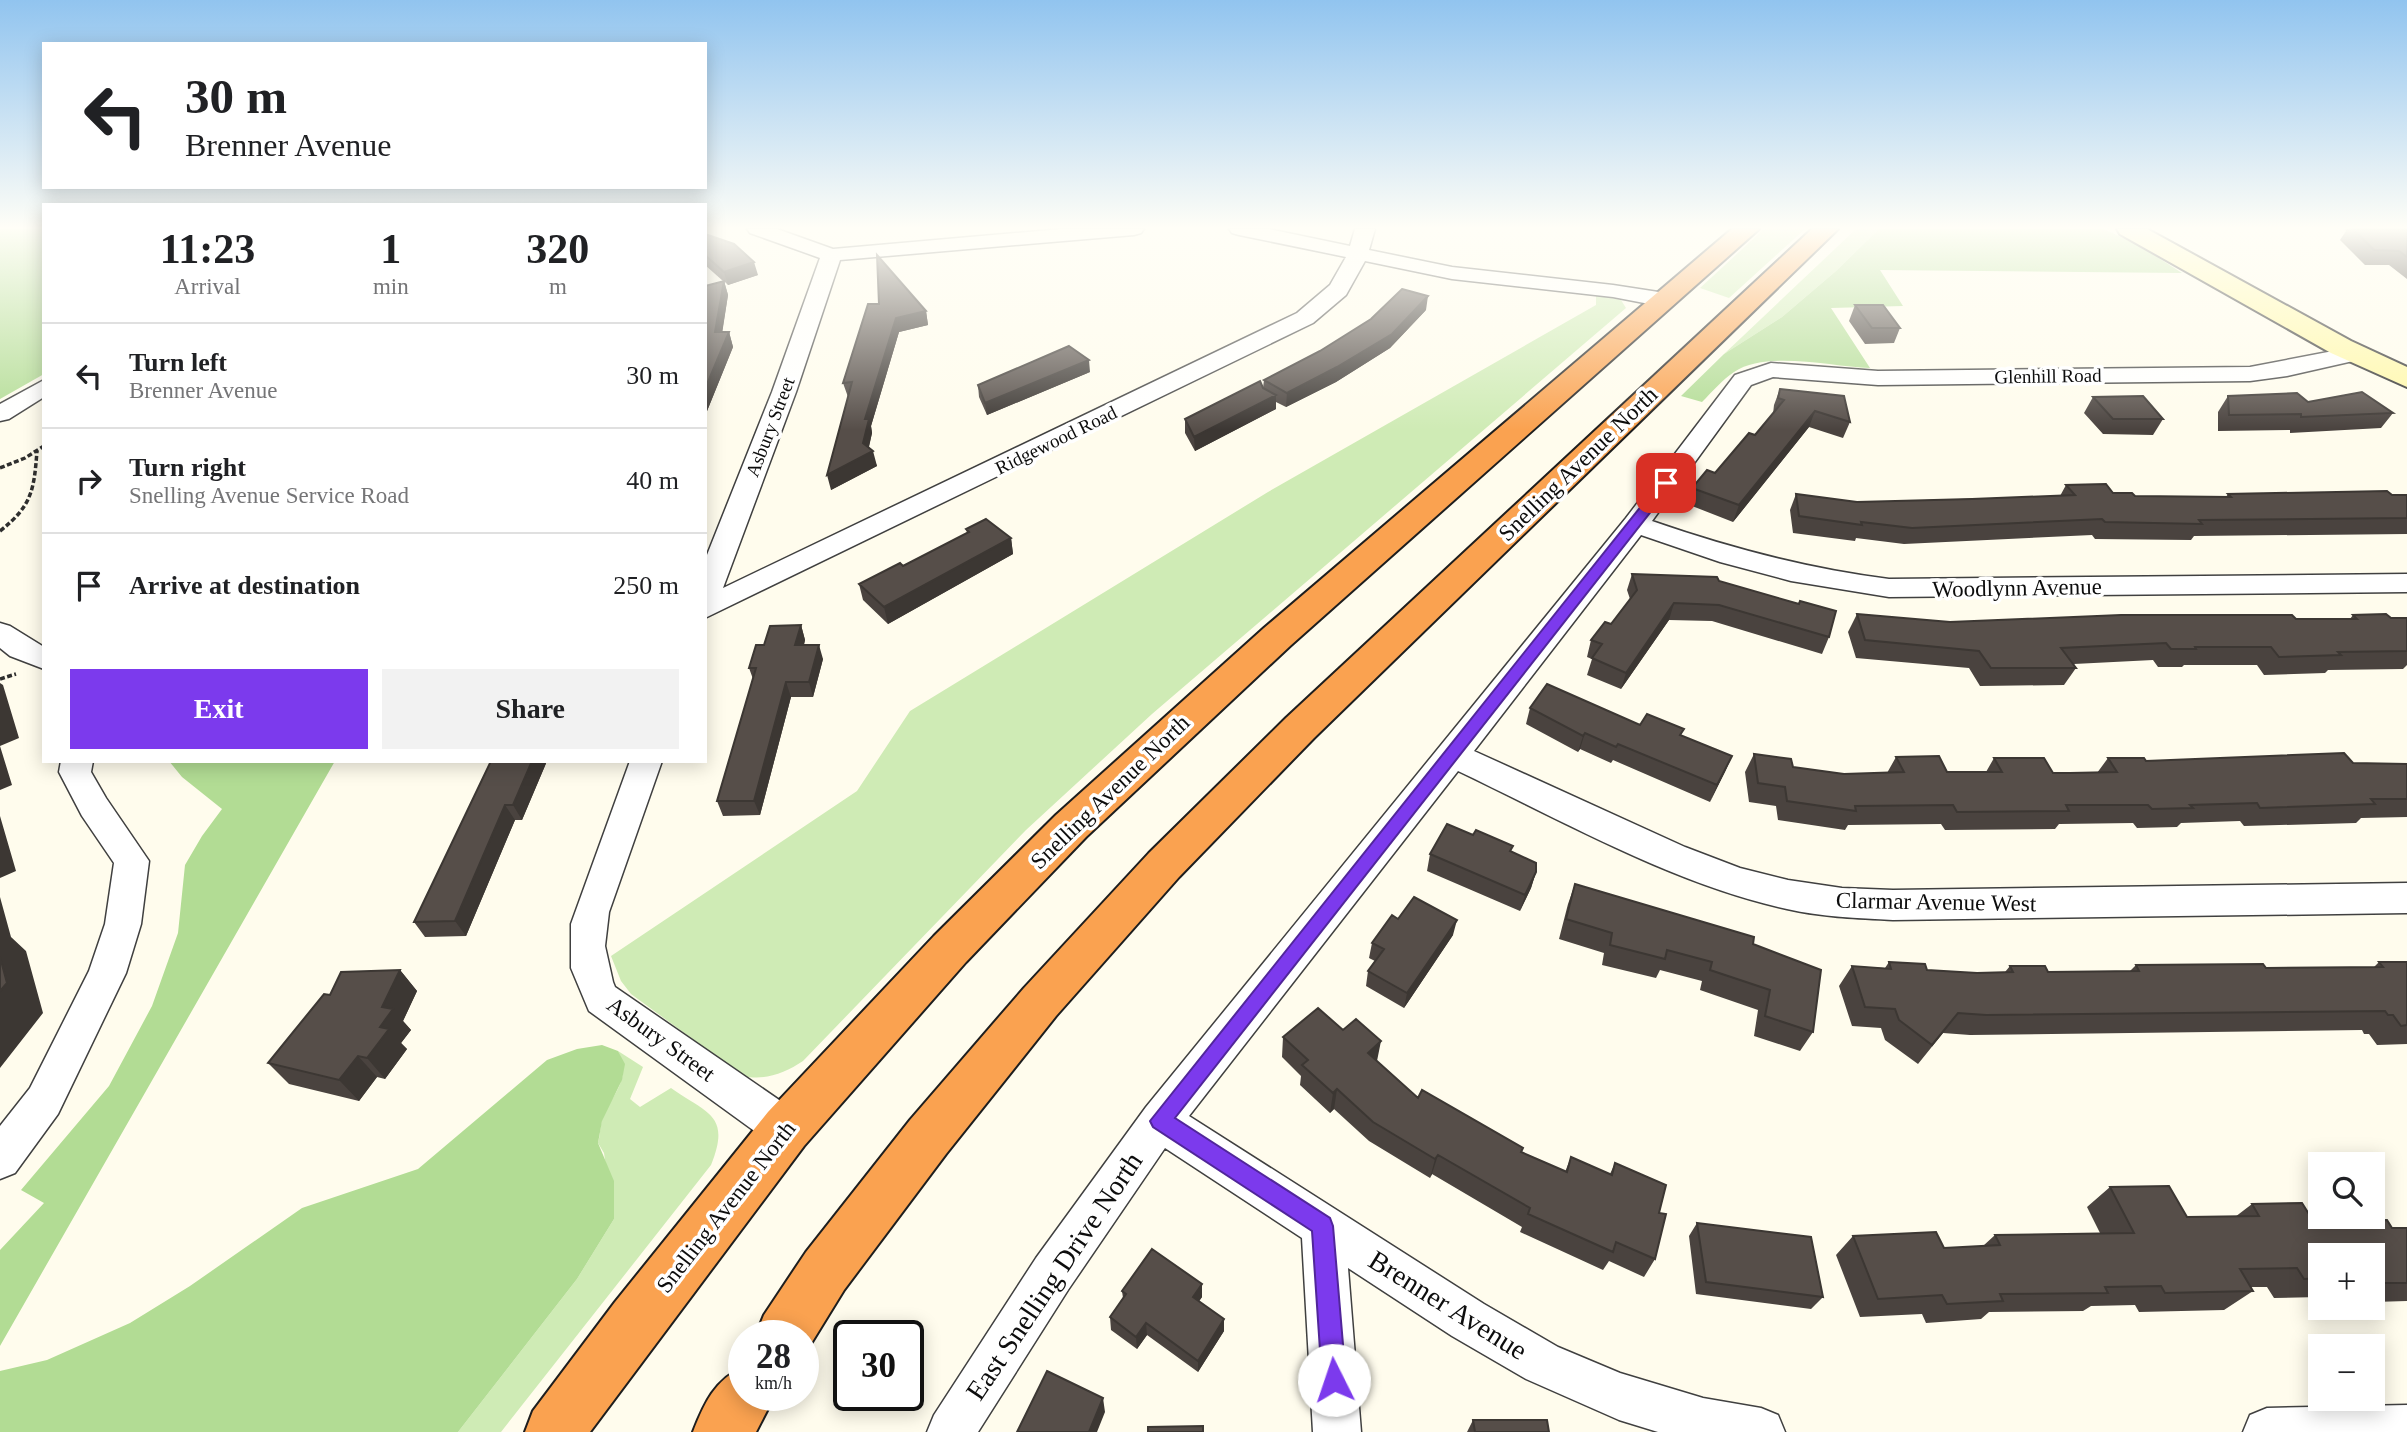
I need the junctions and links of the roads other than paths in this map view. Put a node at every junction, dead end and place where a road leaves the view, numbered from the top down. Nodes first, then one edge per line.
1 (817, 296) edge
2 (1334, 296) edge
3 (1641, 296) edge
4 (1670, 296) edge
5 (1756, 296) edge
6 (2246, 296) edge
7 (1665, 300) junction
8 (2354, 354) junction
9 (1679, 369) junction
10 (2407, 377) edge
11 (1742, 380) joint
12 (42, 388) edge
13 (42, 404) edge
14 (0, 414) edge
15 (0, 419) edge
16 (1636, 524) junction
17 (2407, 583) edge
18 (707, 592) edge
19 (707, 607) edge
20 (0, 633) edge
21 (31, 666) edge
22 (1453, 755) junction
23 (77, 763) edge
24 (645, 763) edge
25 (2407, 898) edge
26 (1160, 1121) junction
27 (786, 1129) junction
28 (0, 1159) edge
29 (1322, 1226) junction
30 (794, 1320) edge
31 (736, 1411) edge
32 (2407, 1429) edge
33 (554, 1432) edge
34 (722, 1432) edge
35 (951, 1432) edge
36 (1337, 1432) edge
37 (1761, 1432) edge
38 (2267, 1432) edge

1 - 18 street, Asbury Street
2 - 19 street, Ridgewood Road
3 - 7 street
4 - 7 highway, Snelling Avenue North
5 - 9 highway, Snelling Avenue North
6 - 8 street
7 - 9 highway
7 - 27 highway, Snelling Avenue North
8 - 10 street
8 - 11 street, Glenhill Road
9 - 30 highway, Snelling Avenue North
11 - 16 street, East Snelling Drive North
12 - 14 street
13 - 15 street
16 - 17 street, Woodlynn Avenue
16 - 22 street, East Snelling Drive North
20 - 21 street
22 - 25 street, Clarmar Avenue West
22 - 26 street, East Snelling Drive North
23 - 28 street
24 - 27 street, Asbury Street
26 - 29 street, Brenner Avenue
26 - 35 street, East Snelling Drive North
27 - 33 highway, Snelling Avenue North
29 - 36 street
29 - 37 street, Brenner Avenue
31 - 34 highway
32 - 38 street

